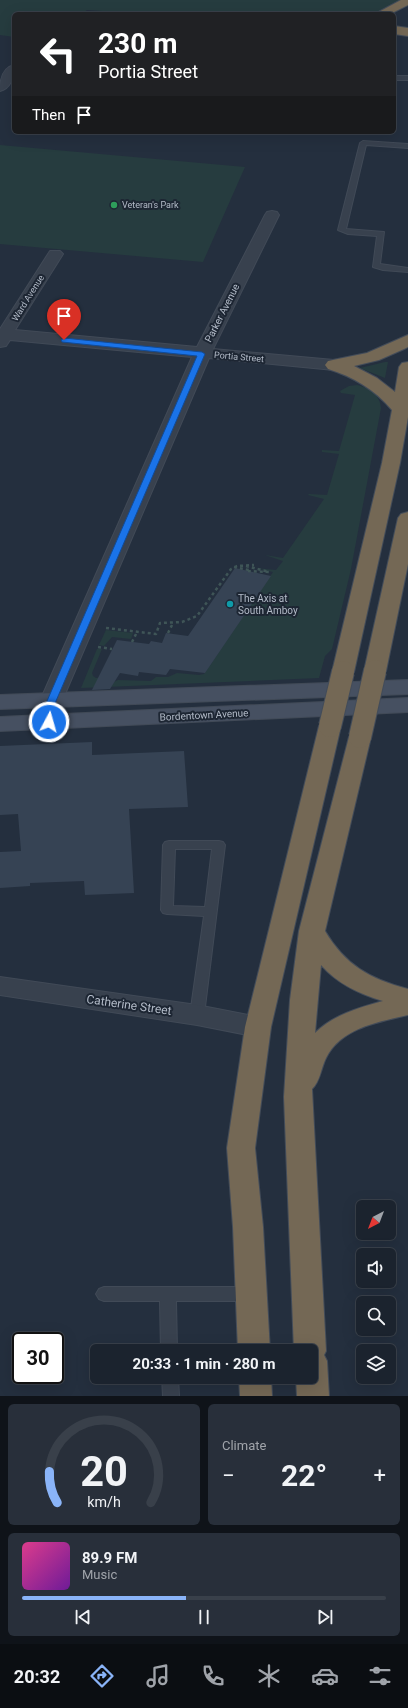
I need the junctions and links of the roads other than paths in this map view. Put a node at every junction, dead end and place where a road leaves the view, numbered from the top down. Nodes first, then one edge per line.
1 (408, 1) edge
2 (385, 12) edge
3 (396, 30) edge
4 (408, 32) edge
5 (12, 72) edge
6 (396, 78) edge
7 (408, 78) edge
8 (1, 83) edge
9 (408, 146) edge
10 (272, 215) dead end
11 (55, 254) dead end
12 (408, 270) edge
13 (2, 337) edge
14 (408, 340) edge
15 (202, 354) junction
16 (334, 365) junction
17 (408, 367) edge
18 (400, 409) junction
19 (408, 518) edge
20 (408, 687) edge
21 (51, 701) junction
22 (0, 702) edge
23 (231, 704) junction
24 (408, 705) edge
25 (49, 722) junction
26 (0, 724) edge
27 (211, 912) junction
28 (312, 931) junction
29 (0, 986) edge
30 (408, 999) edge
31 (408, 1005) edge
32 (197, 1015) junction
33 (258, 1027) junction
34 (298, 1097) junction
35 (168, 1293) junction
36 (104, 1294) dead end
37 (251, 1294) junction
38 (169, 1344) edge
39 (254, 1344) edge
40 (310, 1344) edge
41 (170, 1384) edge
42 (256, 1384) edge
43 (312, 1384) edge
44 (171, 1396) edge
45 (256, 1396) edge
46 (313, 1396) edge

1 - 2 highway
3 - 4 highway
5 - 8 street
6 - 7 lane
9 - 12 lane
10 - 15 street, Parker Avenue
11 - 13 street, Ward Avenue
13 - 15 street, Portia Street
14 - 16 highway
15 - 16 street, Portia Street
15 - 21 street, Parker Avenue
16 - 18 highway
17 - 18 highway
18 - 33 highway, bridge
19 - 28 highway, bridge
20 - 23 street, Bordentown Avenue
21 - 22 street, Bordentown Avenue
21 - 23 street, Bordentown Avenue
21 - 25 street, Parker Avenue
23 - 24 street, Bordentown Avenue
23 - 25 street, Bordentown Avenue
25 - 26 street, Bordentown Avenue
27 - 27 lane
27 - 32 lane
28 - 30 highway
28 - 34 highway
29 - 32 street, Catherine Street
31 - 34 highway
32 - 33 street, Catherine Street
33 - 37 highway
34 - 40 highway
35 - 36 lane
35 - 37 lane
35 - 38 lane
37 - 39 highway
41 - 44 lane
42 - 45 highway
43 - 46 highway

